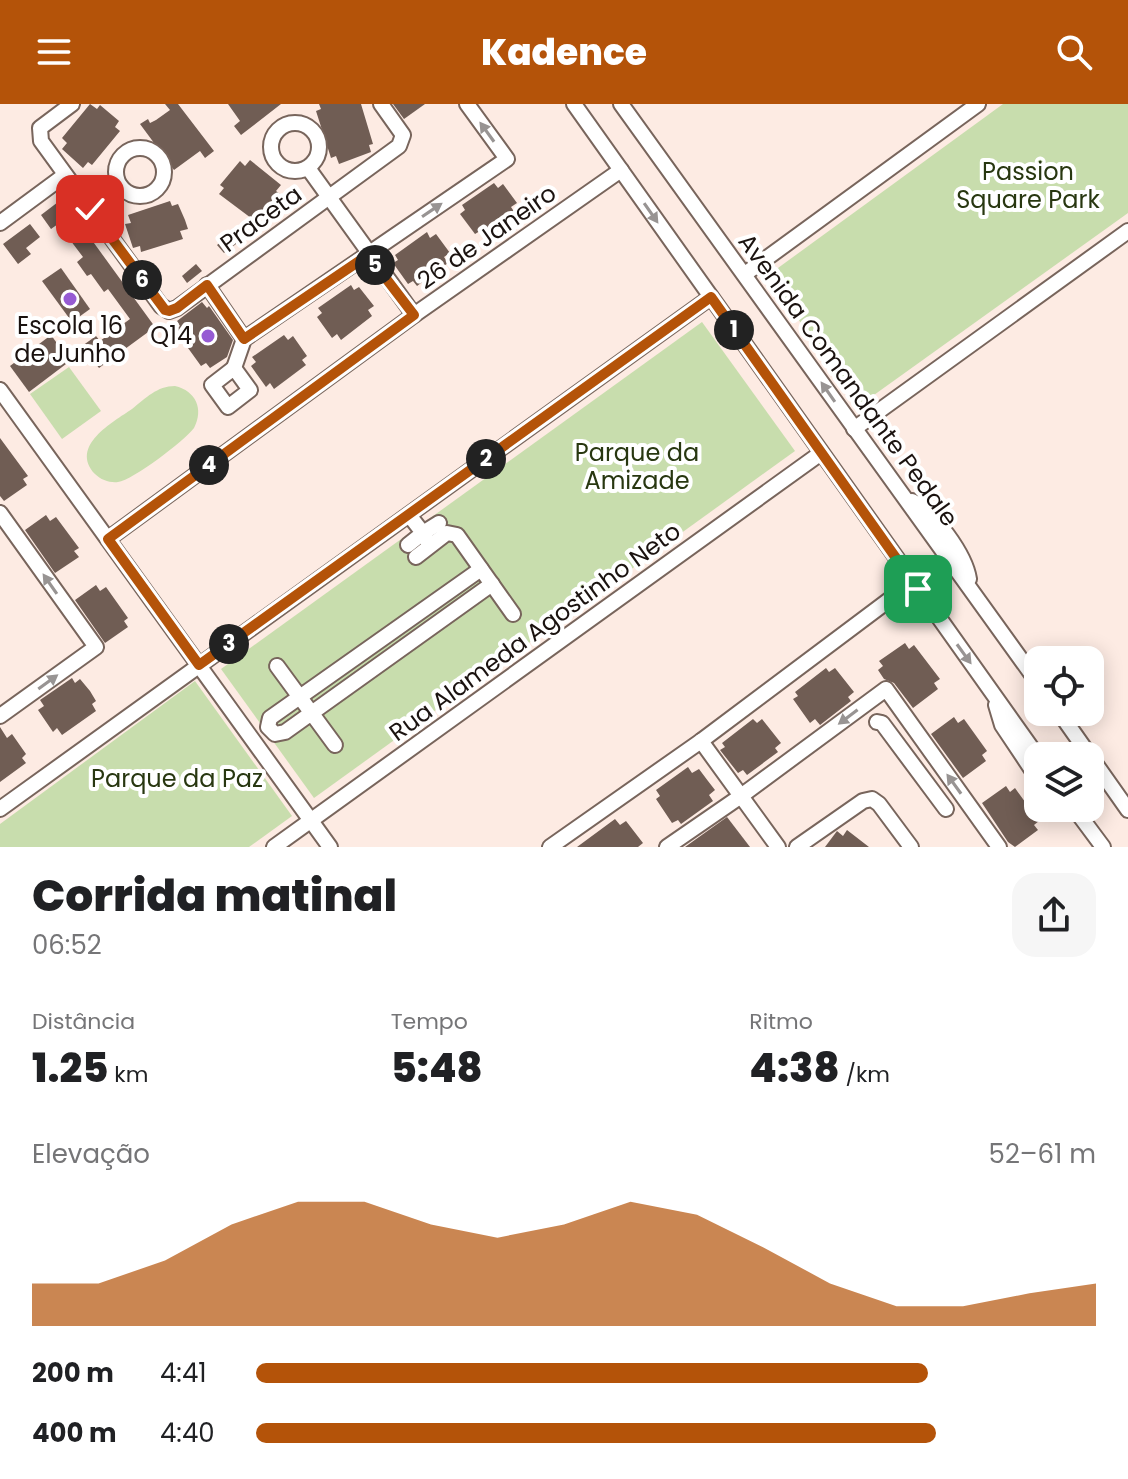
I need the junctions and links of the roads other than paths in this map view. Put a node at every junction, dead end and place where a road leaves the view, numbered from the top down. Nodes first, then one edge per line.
1 (72, 104) edge
2 (381, 104) edge
3 (467, 104) edge
4 (574, 104) edge
5 (621, 104) edge
6 (978, 104) edge
7 (308, 168) dead end
8 (621, 170) junction
9 (65, 175) junction
10 (120, 186) dead end
11 (328, 198) junction
12 (90, 209) junction
13 (0, 223) edge
14 (1128, 231) edge
15 (368, 255) junction
16 (745, 274) junction
17 (207, 285) junction
18 (711, 297) junction
19 (414, 315) junction
20 (244, 339) junction
21 (234, 368) dead end
22 (0, 390) edge
23 (854, 429) junction
24 (821, 453) junction
25 (0, 513) edge
26 (409, 515) junction
27 (439, 523) dead end
28 (108, 539) junction
29 (427, 540) junction
30 (412, 551) dead end
31 (481, 569) junction
32 (913, 582) junction
33 (492, 584) junction
34 (441, 599) junction
35 (451, 614) junction
36 (513, 614) dead end
37 (395, 631) junction
38 (406, 647) junction
39 (355, 659) junction
40 (1024, 663) edge
41 (199, 665) junction
42 (277, 666) dead end
43 (366, 673) junction
44 (325, 680) junction
45 (336, 695) junction
46 (994, 696) junction
47 (299, 698) junction
48 (310, 713) junction
49 (0, 716) edge
50 (877, 722) dead end
51 (701, 741) junction
52 (1027, 742) edge
53 (335, 745) dead end
54 (1024, 758) edge
55 (1104, 776) edge
56 (741, 796) junction
57 (0, 809) edge
58 (946, 809) dead end
59 (1128, 810) edge
60 (311, 820) junction
61 (1084, 822) edge
62 (274, 847) edge
63 (330, 847) edge
64 (550, 847) edge
65 (667, 847) edge
66 (778, 847) edge
67 (797, 847) edge
68 (911, 847) edge
69 (999, 847) edge
70 (1103, 847) edge

1 - 9 street, Praceta
2 - 11 street, Praceta
15 -> 3 street
4 - 8 street
5 - 16 street, Avenida Comandante Pedale
6 - 16 street
7 - 11 street
8 -> 18 street
8 - 19 street, 26 de Janeiro
9 - 12 street, Praceta
9 - 13 street
10 - 12 street
11 - 15 street
11 - 17 street, Praceta
12 - 17 street, Praceta
14 - 23 street
15 - 19 street
15 - 20 street
23 -> 16 street, Avenida Comandante Pedale
17 - 20 street
18 - 24 street
18 - 26 street
19 - 28 street, 26 de Janeiro
20 - 21 street
22 - 28 street
23 - 40 street, Avenida Comandante Pedale
24 - 32 street
24 - 60 street, Rua Alameda Agostinho Neto
49 -> 25 street
26 - 29 street
26 - 41 street
27 - 29 street
28 - 41 street
29 - 30 street
29 - 31 street
31 - 33 street
31 - 34 street
32 -> 46 street
32 - 51 street
33 - 35 street
33 - 36 street
34 - 35 street
34 - 37 street
35 - 38 street
37 - 38 street
37 - 39 street
38 - 43 street
39 - 43 street
39 - 44 street
41 - 57 street
41 - 60 street
42 - 47 street
43 - 45 street
44 - 45 street
44 - 47 street
45 - 48 street
46 - 52 street
46 - 54 street
47 - 48 street
47 - 48 street
48 - 53 street
50 - 58 street
51 - 56 street
51 - 64 street
55 - 59 street
56 - 65 street
56 - 66 street
69 -> 56 street
60 - 62 street, Rua Alameda Agostinho Neto
60 - 63 street
61 - 70 street
67 - 68 street

